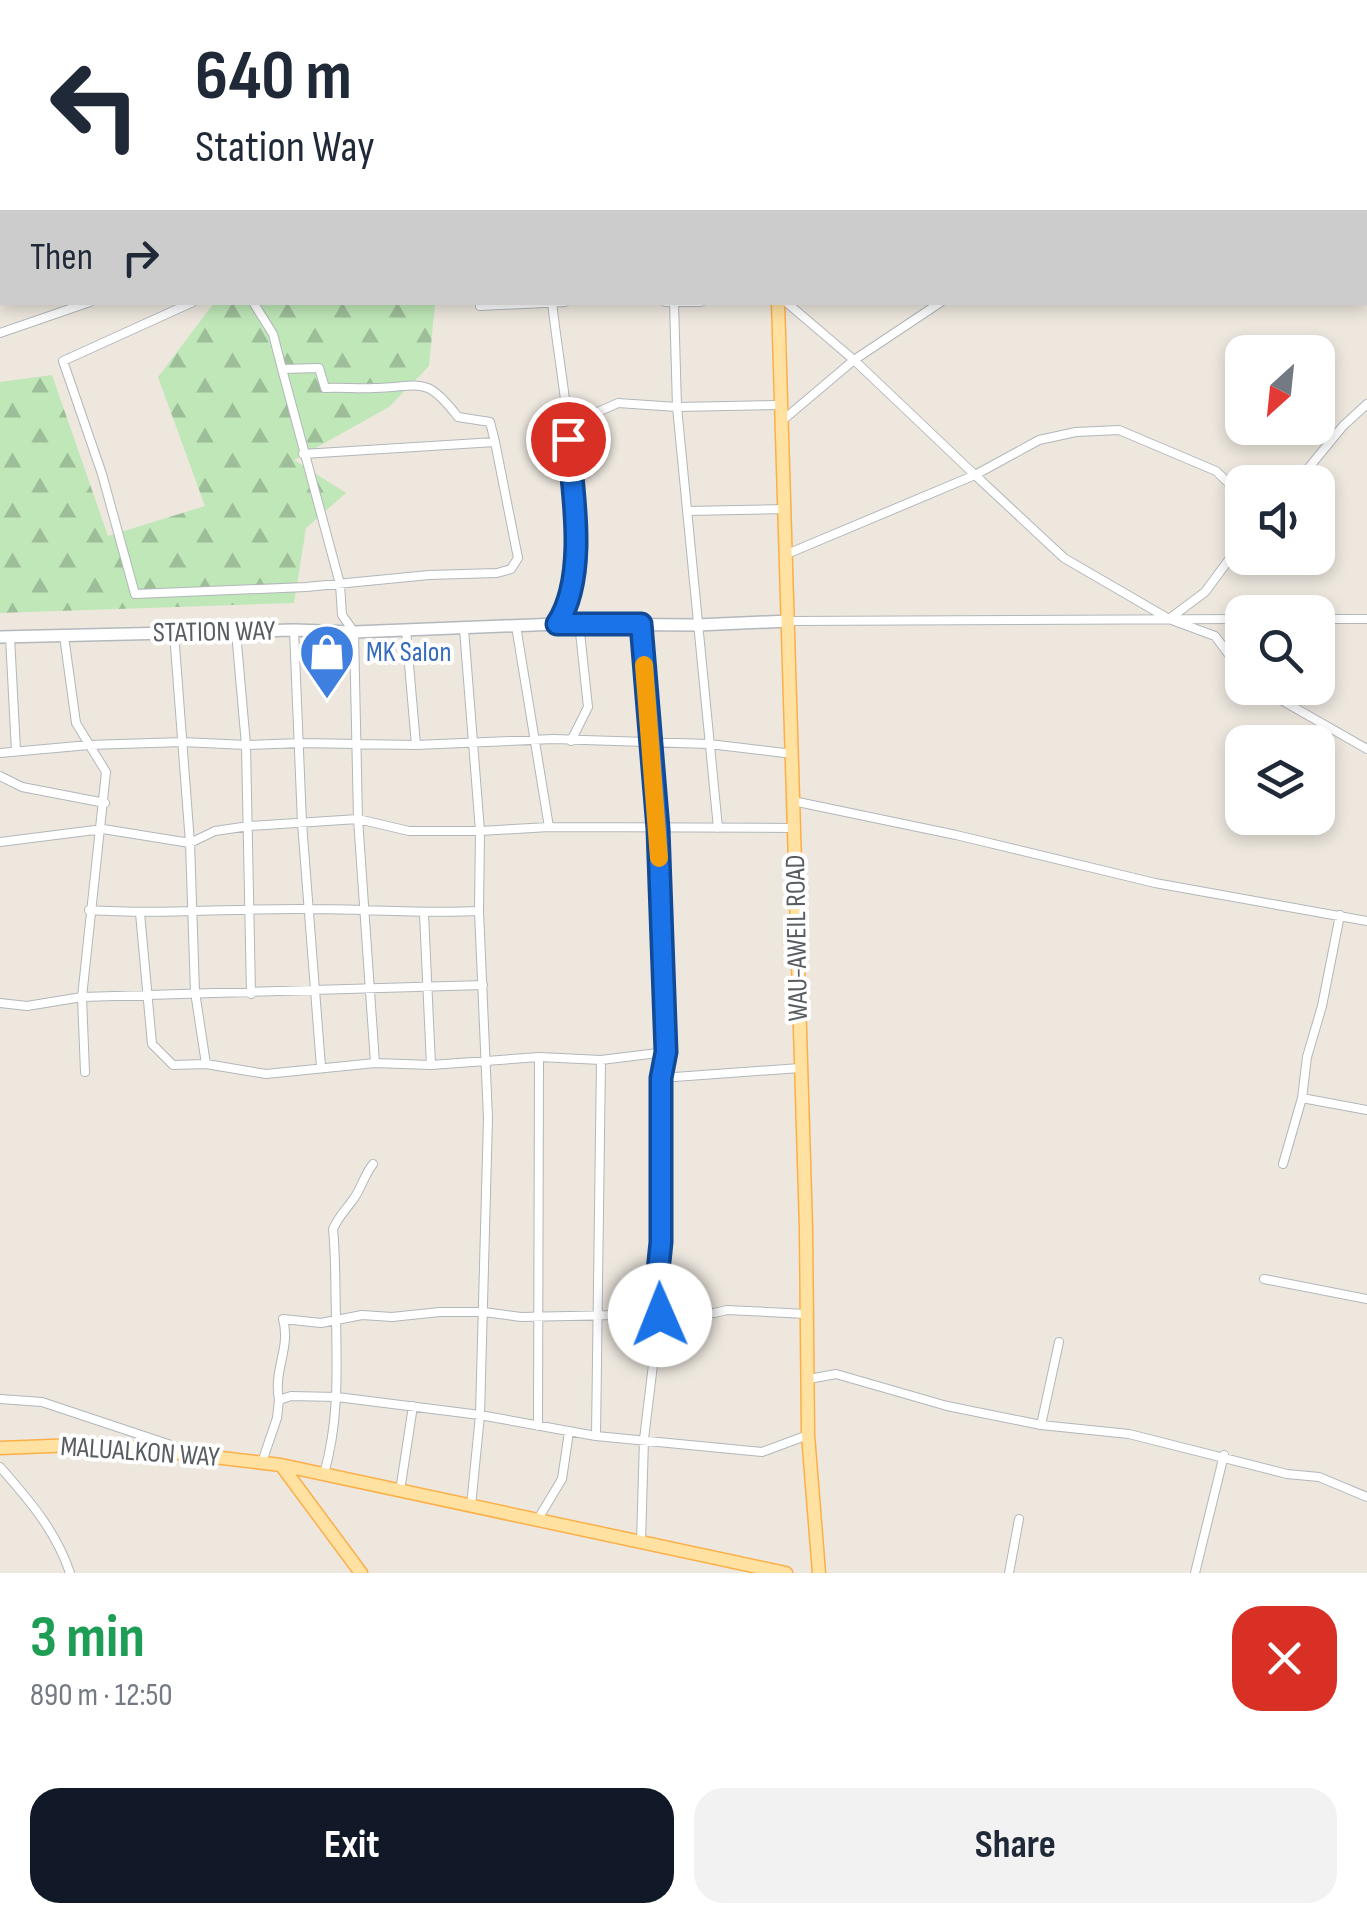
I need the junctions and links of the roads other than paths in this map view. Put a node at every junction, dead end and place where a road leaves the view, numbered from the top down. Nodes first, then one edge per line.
1 (81, 305) edge
2 (187, 305) edge
3 (254, 305) edge
4 (504, 305) edge
5 (552, 305) edge
6 (671, 305) edge
7 (782, 305) edge
8 (786, 305) edge
9 (936, 305) edge
10 (480, 306) dead end
11 (0, 333) edge
12 (854, 360) junction
13 (282, 370) junction
14 (782, 404) junction
15 (1367, 404) edge
16 (677, 408) junction
17 (782, 420) junction
18 (568, 439) junction
19 (495, 442) junction
20 (303, 454) junction
21 (1311, 465) edge
22 (975, 475) junction
23 (1225, 480) edge
24 (786, 509) junction
25 (687, 510) junction
26 (787, 554) junction
27 (1225, 565) edge
28 (340, 584) junction
29 (1367, 618) edge
30 (1169, 619) junction
31 (1225, 619) edge
32 (1335, 619) edge
33 (789, 621) junction
34 (557, 624) junction
35 (579, 624) junction
36 (641, 624) junction
37 (697, 625) junction
38 (516, 626) junction
39 (464, 629) junction
40 (294, 630) junction
41 (406, 630) junction
42 (174, 632) junction
43 (236, 632) junction
44 (354, 632) junction
45 (5, 636) edge
46 (64, 636) junction
47 (1225, 649) edge
48 (1290, 705) edge
49 (534, 739) junction
50 (650, 741) junction
51 (183, 742) junction
52 (572, 742) junction
53 (301, 743) junction
54 (358, 744) junction
55 (472, 744) junction
56 (709, 744) junction
57 (89, 745) junction
58 (416, 745) junction
59 (246, 746) junction
60 (1367, 748) edge
61 (16, 751) junction
62 (0, 753) edge
63 (793, 754) junction
64 (0, 776) edge
65 (794, 800) junction
66 (105, 803) junction
67 (358, 820) junction
68 (302, 823) junction
69 (249, 826) junction
70 (548, 827) junction
71 (718, 828) junction
72 (794, 828) junction
73 (658, 829) junction
74 (102, 830) junction
75 (480, 831) junction
76 (0, 842) edge
77 (190, 843) junction
78 (310, 908) junction
79 (89, 910) junction
80 (251, 910) junction
81 (364, 910) junction
82 (480, 911) junction
83 (192, 912) junction
84 (140, 913) junction
85 (424, 914) junction
86 (1340, 916) junction
87 (1367, 921) edge
88 (483, 986) junction
89 (426, 987) junction
90 (369, 989) junction
91 (195, 992) junction
92 (315, 992) junction
93 (251, 994) junction
94 (145, 995) junction
95 (82, 997) junction
96 (0, 1003) edge
97 (666, 1052) junction
98 (539, 1057) junction
99 (485, 1058) junction
100 (601, 1060) junction
101 (376, 1063) junction
102 (206, 1064) junction
103 (431, 1065) junction
104 (321, 1067) junction
105 (800, 1068) junction
106 (85, 1072) dead end
107 (661, 1078) junction
108 (1302, 1098) junction
109 (1367, 1110) edge
110 (373, 1164) dead end
111 (1284, 1164) dead end
112 (1264, 1279) dead end
113 (1367, 1300) edge
114 (484, 1312) junction
115 (539, 1314) junction
116 (807, 1314) junction
117 (660, 1315) junction
118 (599, 1316) junction
119 (336, 1322) junction
120 (1060, 1342) dead end
121 (809, 1378) junction
122 (337, 1397) junction
123 (0, 1399) edge
124 (279, 1400) junction
125 (413, 1406) junction
126 (480, 1415) junction
127 (1042, 1425) junction
128 (538, 1426) junction
129 (569, 1432) junction
130 (808, 1435) junction
131 (596, 1436) junction
132 (644, 1439) junction
133 (0, 1448) edge
134 (193, 1453) junction
135 (1224, 1455) junction
136 (262, 1462) junction
137 (280, 1465) junction
138 (0, 1468) edge
139 (324, 1474) junction
140 (400, 1490) junction
141 (1367, 1497) edge
142 (471, 1506) junction
143 (538, 1519) junction
144 (1020, 1520) dead end
145 (641, 1542) junction
146 (70, 1573) edge
147 (361, 1573) edge
148 (786, 1573) edge
149 (819, 1573) edge
150 (1009, 1573) edge
151 (1196, 1573) edge

1 - 11 street
2 - 28 street
3 - 13 street
4 - 10 street
5 - 18 street
6 - 16 street
7 - 14 main road, WAU-AWEIL ROAD
8 - 12 street
9 - 12 street
12 - 17 street
12 - 22 street
13 - 19 street
13 - 20 street
14 - 16 street
14 - 17 main road, WAU-AWEIL ROAD
15 - 21 street
16 - 18 street
16 - 25 street
17 - 24 main road, WAU-AWEIL ROAD
18 - 34 street
19 - 20 street
19 - 28 street
20 - 28 street
22 - 23 street
22 - 26 street
22 - 30 street
24 - 25 street
24 - 26 main road, WAU-AWEIL ROAD
25 - 37 street
26 - 33 main road, WAU-AWEIL ROAD
27 - 30 street
28 - 44 street
29 - 32 street
30 - 31 street
30 - 33 street
30 - 47 street
33 - 37 main road, STATION WAY
33 - 63 main road, WAU-AWEIL ROAD
34 - 35 main road, STATION WAY
34 - 38 main road, STATION WAY
35 - 36 main road, STATION WAY
35 - 52 street
36 - 37 main road, STATION WAY
36 - 50 street
37 - 56 street
38 - 39 main road, STATION WAY
38 - 49 street
39 - 41 main road, STATION WAY
39 - 55 street
40 - 43 main road, STATION WAY
40 - 44 main road, STATION WAY
40 - 53 street
41 - 44 main road, STATION WAY
41 - 58 street
42 - 43 main road, STATION WAY
42 - 46 main road, STATION WAY
42 - 51 street
43 - 59 street
44 - 54 street
45 - 46 main road, STATION WAY
45 - 61 street
46 - 57 street
48 - 60 street
49 - 52 street
49 - 55 street
49 - 70 street
50 - 52 street
50 - 56 street
50 - 73 street
51 - 57 street
51 - 59 street
51 - 77 street
53 - 54 street
53 - 59 street
53 - 68 street
54 - 58 street
54 - 67 street
55 - 58 street
55 - 75 street
56 - 63 street
56 - 71 street
57 - 61 street
57 - 66 street
59 - 69 street
61 - 62 street
63 - 65 main road, WAU-AWEIL ROAD
64 - 66 street
65 - 72 main road, WAU-AWEIL ROAD
65 - 86 street
66 - 74 street
67 - 68 street
67 - 75 street
67 - 81 street
68 - 69 street
68 - 78 street
69 - 77 street
69 - 80 street
70 - 73 street
70 - 75 street
71 - 72 street
71 - 73 street
72 - 105 main road, WAU-AWEIL ROAD
73 - 97 street
74 - 76 street
74 - 77 street
74 - 79 street
75 - 82 street
77 - 83 street
78 - 80 street
78 - 81 street
78 - 92 street
79 - 84 street
79 - 95 street
80 - 83 street
80 - 93 street
81 - 85 street
81 - 90 street
82 - 85 street
82 - 88 street
83 - 84 street
83 - 91 street
84 - 94 street
85 - 89 street
86 - 87 street
86 - 108 street
88 - 89 street
88 - 99 street
89 - 90 street
89 - 103 street
90 - 92 street
90 - 101 street
91 - 93 street
91 - 94 street
91 - 102 street
92 - 93 street
92 - 104 street
94 - 95 street
94 - 102 street
95 - 96 street
95 - 106 street
97 - 100 street
97 - 107 street
98 - 99 street
98 - 100 street
98 - 115 street
99 - 103 street
99 - 114 street
100 - 118 street
101 - 103 street
101 - 104 street
102 - 104 street
105 - 107 street
105 - 116 main road, WAU-AWEIL ROAD
107 - 117 street
108 - 109 street
108 - 111 street
110 - 119 street
112 - 113 street
114 - 115 street
114 - 119 street
114 - 126 street
115 - 118 street
115 - 128 street
116 - 117 street
116 - 121 main road, WAU-AWEIL ROAD
117 - 118 street
117 - 132 street
118 - 131 street
119 - 122 street
119 - 124 street
120 - 127 street
121 - 127 street
121 - 130 main road, WAU-AWEIL ROAD
122 - 124 street
122 - 125 street
122 - 139 street
123 - 134 street
124 - 136 street
125 - 126 street
125 - 140 street
126 - 128 street
126 - 142 street
127 - 135 street
128 - 129 street
129 - 131 street
129 - 143 street
130 - 132 street
130 - 149 main road, WAU-AWEIL ROAD
131 - 132 street
132 - 145 street
133 - 134 main road, MALUALKON WAY
134 - 136 main road, MALUALKON WAY
135 - 141 street
135 - 151 street
136 - 137 main road, MALUALKON WAY
137 - 139 main road
137 - 147 main road
138 - 146 street
139 - 140 main road
140 - 142 main road
142 - 143 main road
143 - 145 main road
144 - 150 street
145 - 148 main road

